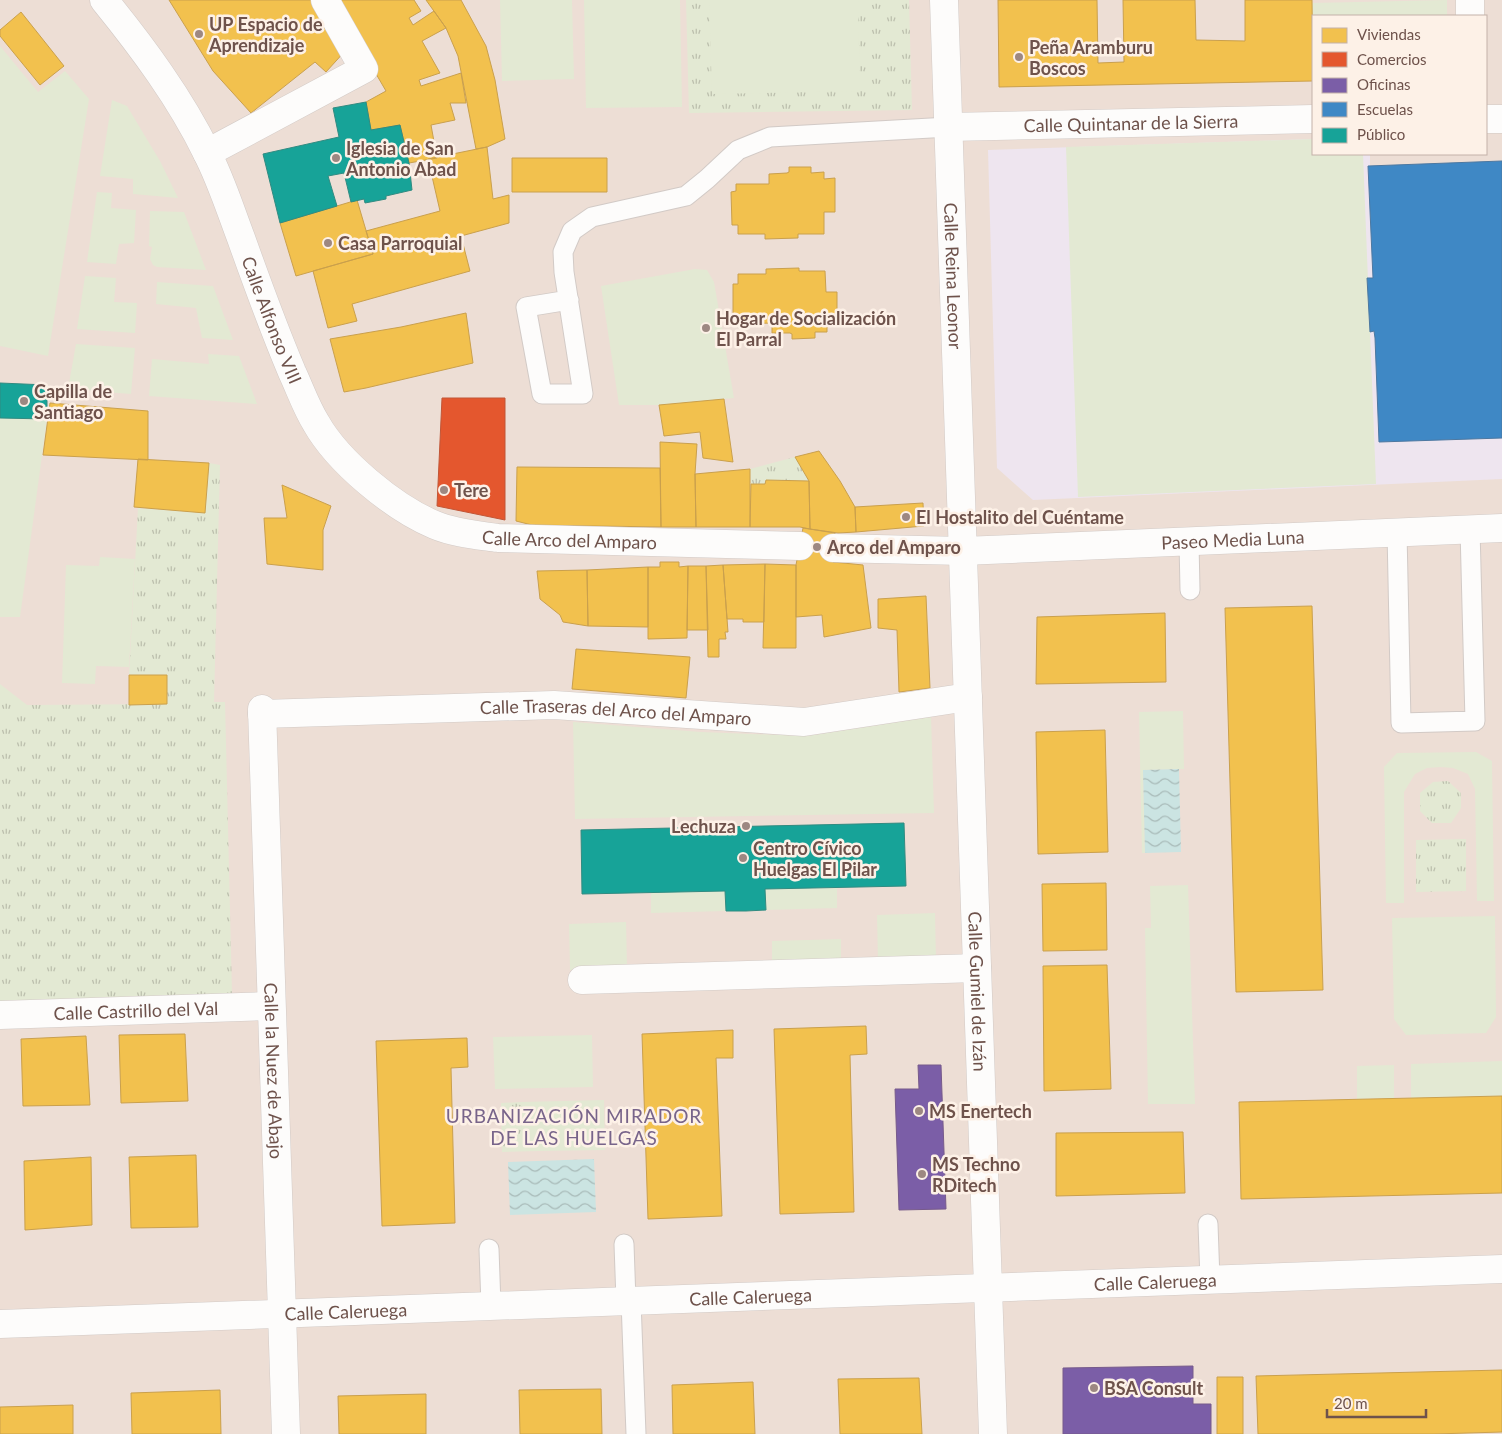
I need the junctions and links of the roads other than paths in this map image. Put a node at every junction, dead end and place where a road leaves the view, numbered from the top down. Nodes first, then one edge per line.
1 (104, 0) edge
2 (325, 0) edge
3 (944, 0) edge
4 (1470, 0) edge
5 (1470, 15) edge
6 (1312, 119) edge
7 (1487, 119) edge
8 (1502, 119) edge
9 (949, 127) junction
10 (207, 153) junction
11 (569, 300) junction
12 (358, 472) joint
13 (1502, 528) edge
14 (1470, 529) junction
15 (1397, 532) junction
16 (1189, 542) junction
17 (800, 546) dead end
18 (833, 548) dead end
19 (963, 551) junction
20 (1190, 590) dead end
21 (968, 696) junction
22 (262, 712) joint
23 (977, 968) junction
24 (582, 980) dead end
25 (272, 1006) junction
26 (0, 1015) edge
27 (1208, 1224) dead end
28 (624, 1244) dead end
29 (489, 1249) dead end
30 (1502, 1270) edge
31 (1210, 1280) junction
32 (988, 1288) junction
33 (629, 1301) junction
34 (491, 1306) junction
35 (282, 1314) junction
36 (0, 1324) edge
37 (286, 1434) edge
38 (636, 1434) edge
39 (993, 1434) edge

1 - 10 street, Calle Alfonso VIII
2 - 10 street
3 - 9 street, Calle Reina Leonor
4 - 5 street
6 - 9 street, Calle Quintanar de la Sierra
7 - 8 street
9 - 11 lane
9 - 19 street, Calle Reina Leonor
10 - 12 street, Calle Alfonso VIII
11 - 11 lane
12 - 17 street, Calle Arco del Amparo
13 - 14 street, Paseo Media Luna
14 - 15 street, Paseo Media Luna
14 - 15 lane
15 - 16 street, Paseo Media Luna
16 - 19 street, Paseo Media Luna
16 - 20 lane
18 - 19 street
19 - 21 street, Calle Gumiel de Izán
21 - 22 street, Calle Traseras del Arco del Amparo
21 - 23 street, Calle Gumiel de Izán
22 - 25 street, Calle la Nuez de Abajo
23 - 24 street
23 - 32 street, Calle Gumiel de Izán
25 - 26 street, Calle Castrillo del Val
25 - 35 street, Calle la Nuez de Abajo
27 - 31 lane
28 - 33 lane
29 - 34 lane
30 - 31 street, Calle Caleruega
31 - 32 street, Calle Caleruega
32 - 33 street, Calle Caleruega
32 - 39 street, Calle Gumiel de Izán
33 - 34 street, Calle Caleruega
33 - 38 lane
34 - 35 street, Calle Caleruega
35 - 36 street, Calle Caleruega
35 - 37 street, Calle la Nuez de Abajo

